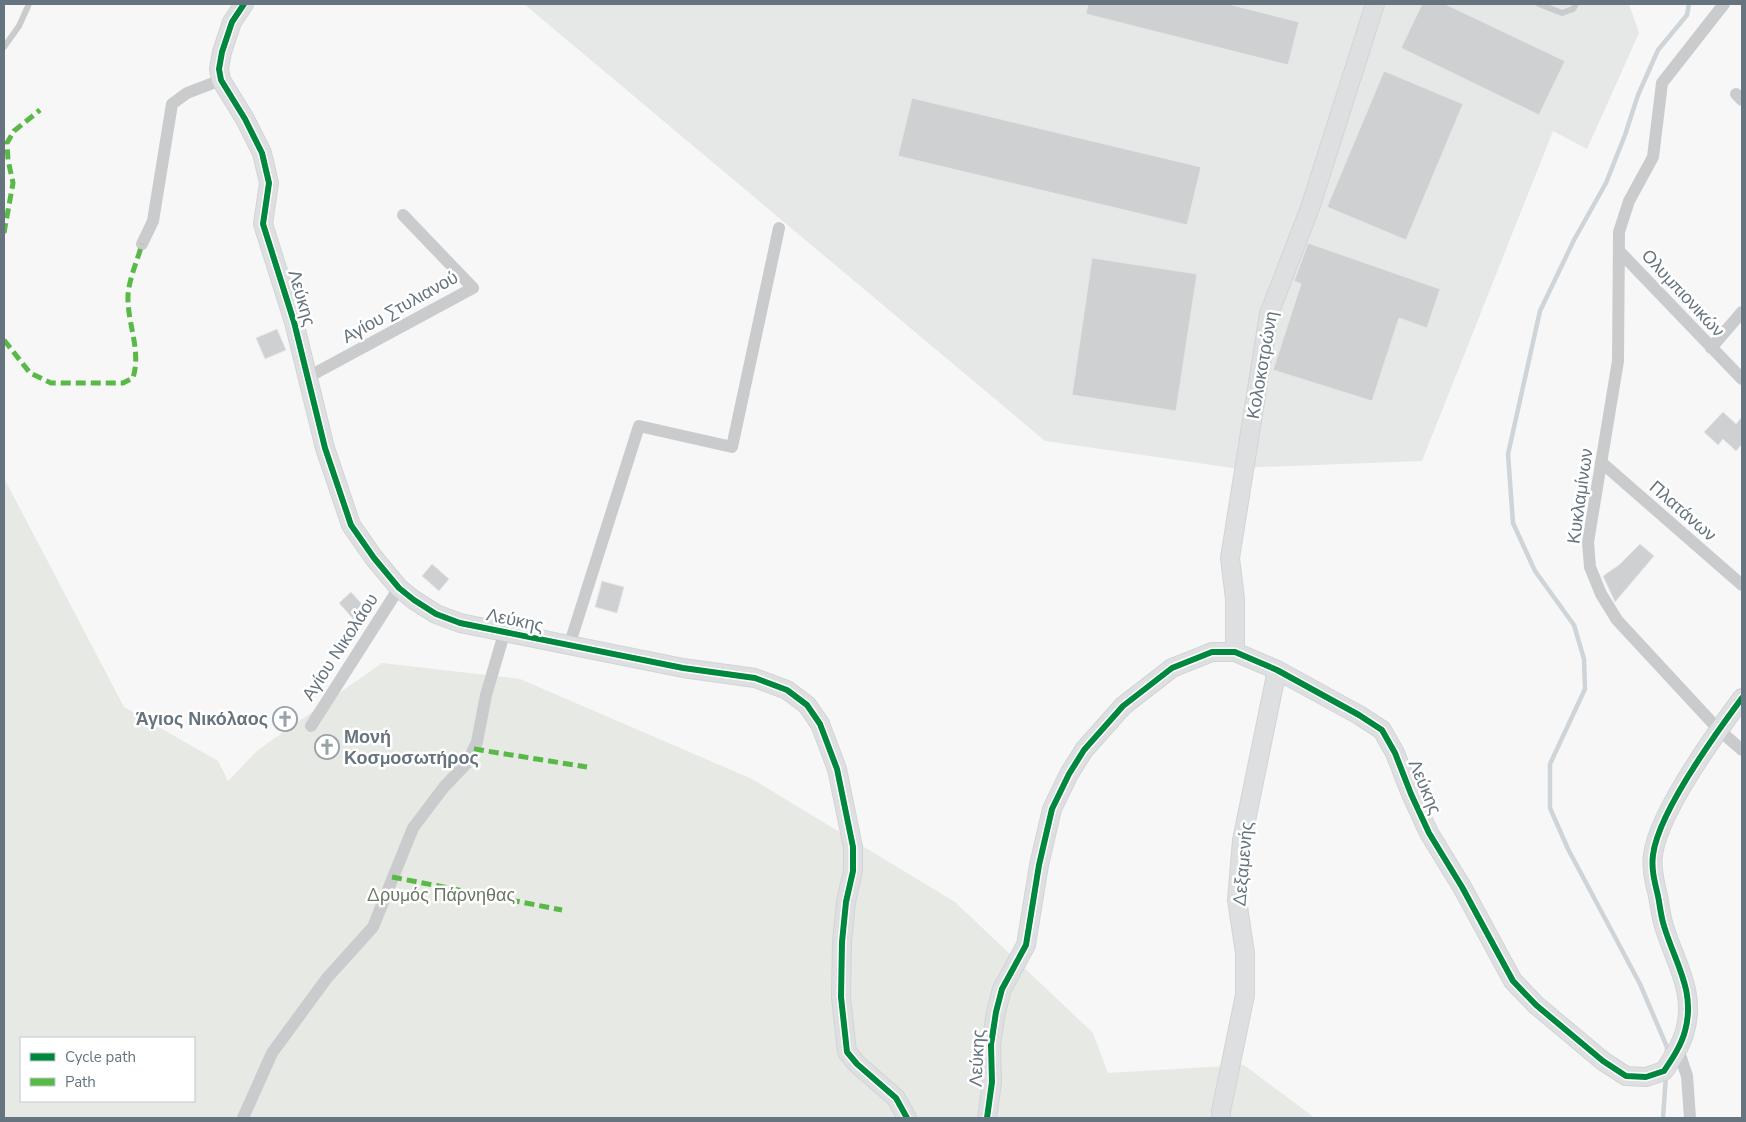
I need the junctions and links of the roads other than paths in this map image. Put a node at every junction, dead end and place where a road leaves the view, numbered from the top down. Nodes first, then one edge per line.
1 (29, 4) edge
2 (244, 4) edge
3 (1376, 4) edge
4 (1539, 4) edge
5 (1576, 4) edge
6 (1724, 4) edge
7 (4, 47) edge
8 (221, 80) junction
9 (403, 215) dead end
10 (778, 228) dead end
11 (142, 244) dead end
12 (1620, 252) junction
13 (1742, 312) edge
14 (1710, 348) junction
15 (308, 377) junction
16 (1742, 379) edge
17 (1602, 462) junction
18 (1742, 585) edge
19 (399, 588) junction
20 (504, 634) junction
21 (569, 646) junction
22 (1235, 652) junction
23 (1277, 670) junction
24 (1742, 698) edge
25 (310, 726) dead end
26 (1719, 730) junction
27 (1742, 750) edge
28 (1678, 1049) junction
29 (243, 1118) edge
30 (907, 1118) edge
31 (987, 1118) edge
32 (1221, 1118) edge
33 (1690, 1118) edge

1 - 7 lane
2 - 8 street
3 - 22 street, Κολοκοτρώνη
4 - 5 lane
6 - 12 street, Κυκλαμίνων
8 - 11 street
8 - 15 street, Λεύκης
9 - 15 street, Αγίου Στυλιανού
10 - 21 street
12 - 14 street, Ολυμπιονικών
12 - 17 street, Κυκλαμίνων
13 - 14 street
14 - 16 street, Ολυμπιονικών
15 - 19 street, Λεύκης
17 - 18 street, Πλατάνων
17 - 26 street, Κυκλαμίνων
19 - 20 street, Λεύκης
19 - 25 street, Αγίου Νικολάου
20 - 21 street, Λεύκης
20 - 29 street
21 - 30 street, Λεύκης
22 - 23 street, Λεύκης
22 - 31 street, Λεύκης
23 - 28 street, Λεύκης
23 - 32 street, Δεξαμενής
24 - 26 street, Λεύκης
26 - 27 street, Κυκλαμίνων
26 - 28 street, Λεύκης
28 - 33 street

